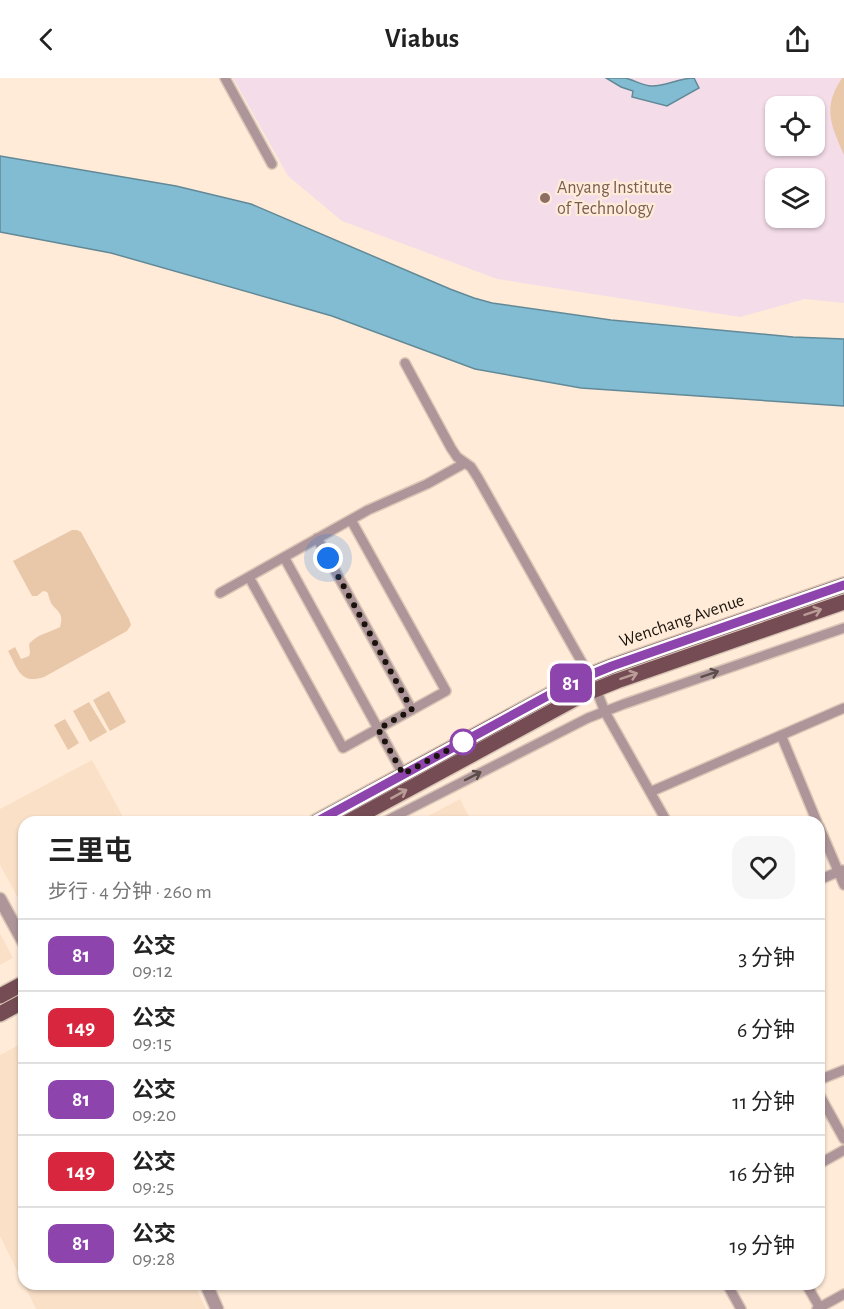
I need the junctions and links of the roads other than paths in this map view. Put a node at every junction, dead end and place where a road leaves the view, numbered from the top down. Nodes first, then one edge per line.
1 (225, 78) edge
2 (272, 164) dead end
3 (405, 363) dead end
4 (465, 463) junction
5 (351, 520) junction
6 (318, 538) junction
7 (284, 557) junction
8 (249, 577) junction
9 (844, 585) edge
10 (220, 593) dead end
11 (844, 602) edge
12 (844, 628) edge
13 (593, 682) junction
14 (412, 710) junction
15 (843, 711) edge
16 (605, 712) junction
17 (378, 729) junction
18 (781, 735) junction
19 (403, 774) junction
20 (650, 792) junction
21 (327, 816) edge
22 (359, 816) edge
23 (396, 816) edge
24 (664, 816) edge
25 (815, 816) edge
26 (825, 838) edge
27 (841, 870) edge
28 (825, 877) edge
29 (844, 885) edge
30 (0, 899) edge
31 (18, 932) edge
32 (18, 986) edge
33 (0, 996) edge
34 (18, 1004) edge
35 (0, 1014) edge
36 (844, 1070) edge
37 (825, 1078) edge
38 (825, 1106) edge
39 (844, 1139) edge
40 (844, 1150) edge
41 (825, 1161) edge
42 (209, 1290) edge
43 (730, 1290) edge
44 (809, 1290) edge
45 (844, 1294) edge
46 (818, 1308) edge
47 (217, 1309) edge
48 (741, 1309) edge

1 - 2 street
3 - 4 street
4 - 5 street
4 - 13 street
5 - 6 street
5 - 14 street
6 - 7 street
6 - 14 street
7 - 8 street
7 - 17 street
8 - 10 street
8 - 17 street
9 - 13 main road, Wenchang Avenue
13 -> 11 main road, Wenchang Avenue
16 -> 12 street
13 - 16 street
13 - 19 main road, Wenchang Avenue
22 -> 13 main road, Wenchang Avenue
14 - 17 street
15 - 18 street
16 - 20 street
23 -> 16 street
17 - 19 street
18 - 20 street
18 - 25 street
19 - 21 main road, Wenchang Avenue
20 - 24 street
26 - 27 street
27 - 28 street
27 - 29 street
30 - 31 street
32 - 33 main road
34 - 35 main road
36 - 37 street
38 - 39 street
40 - 41 street
42 - 47 street
43 - 48 street
44 - 46 street
45 - 46 street

